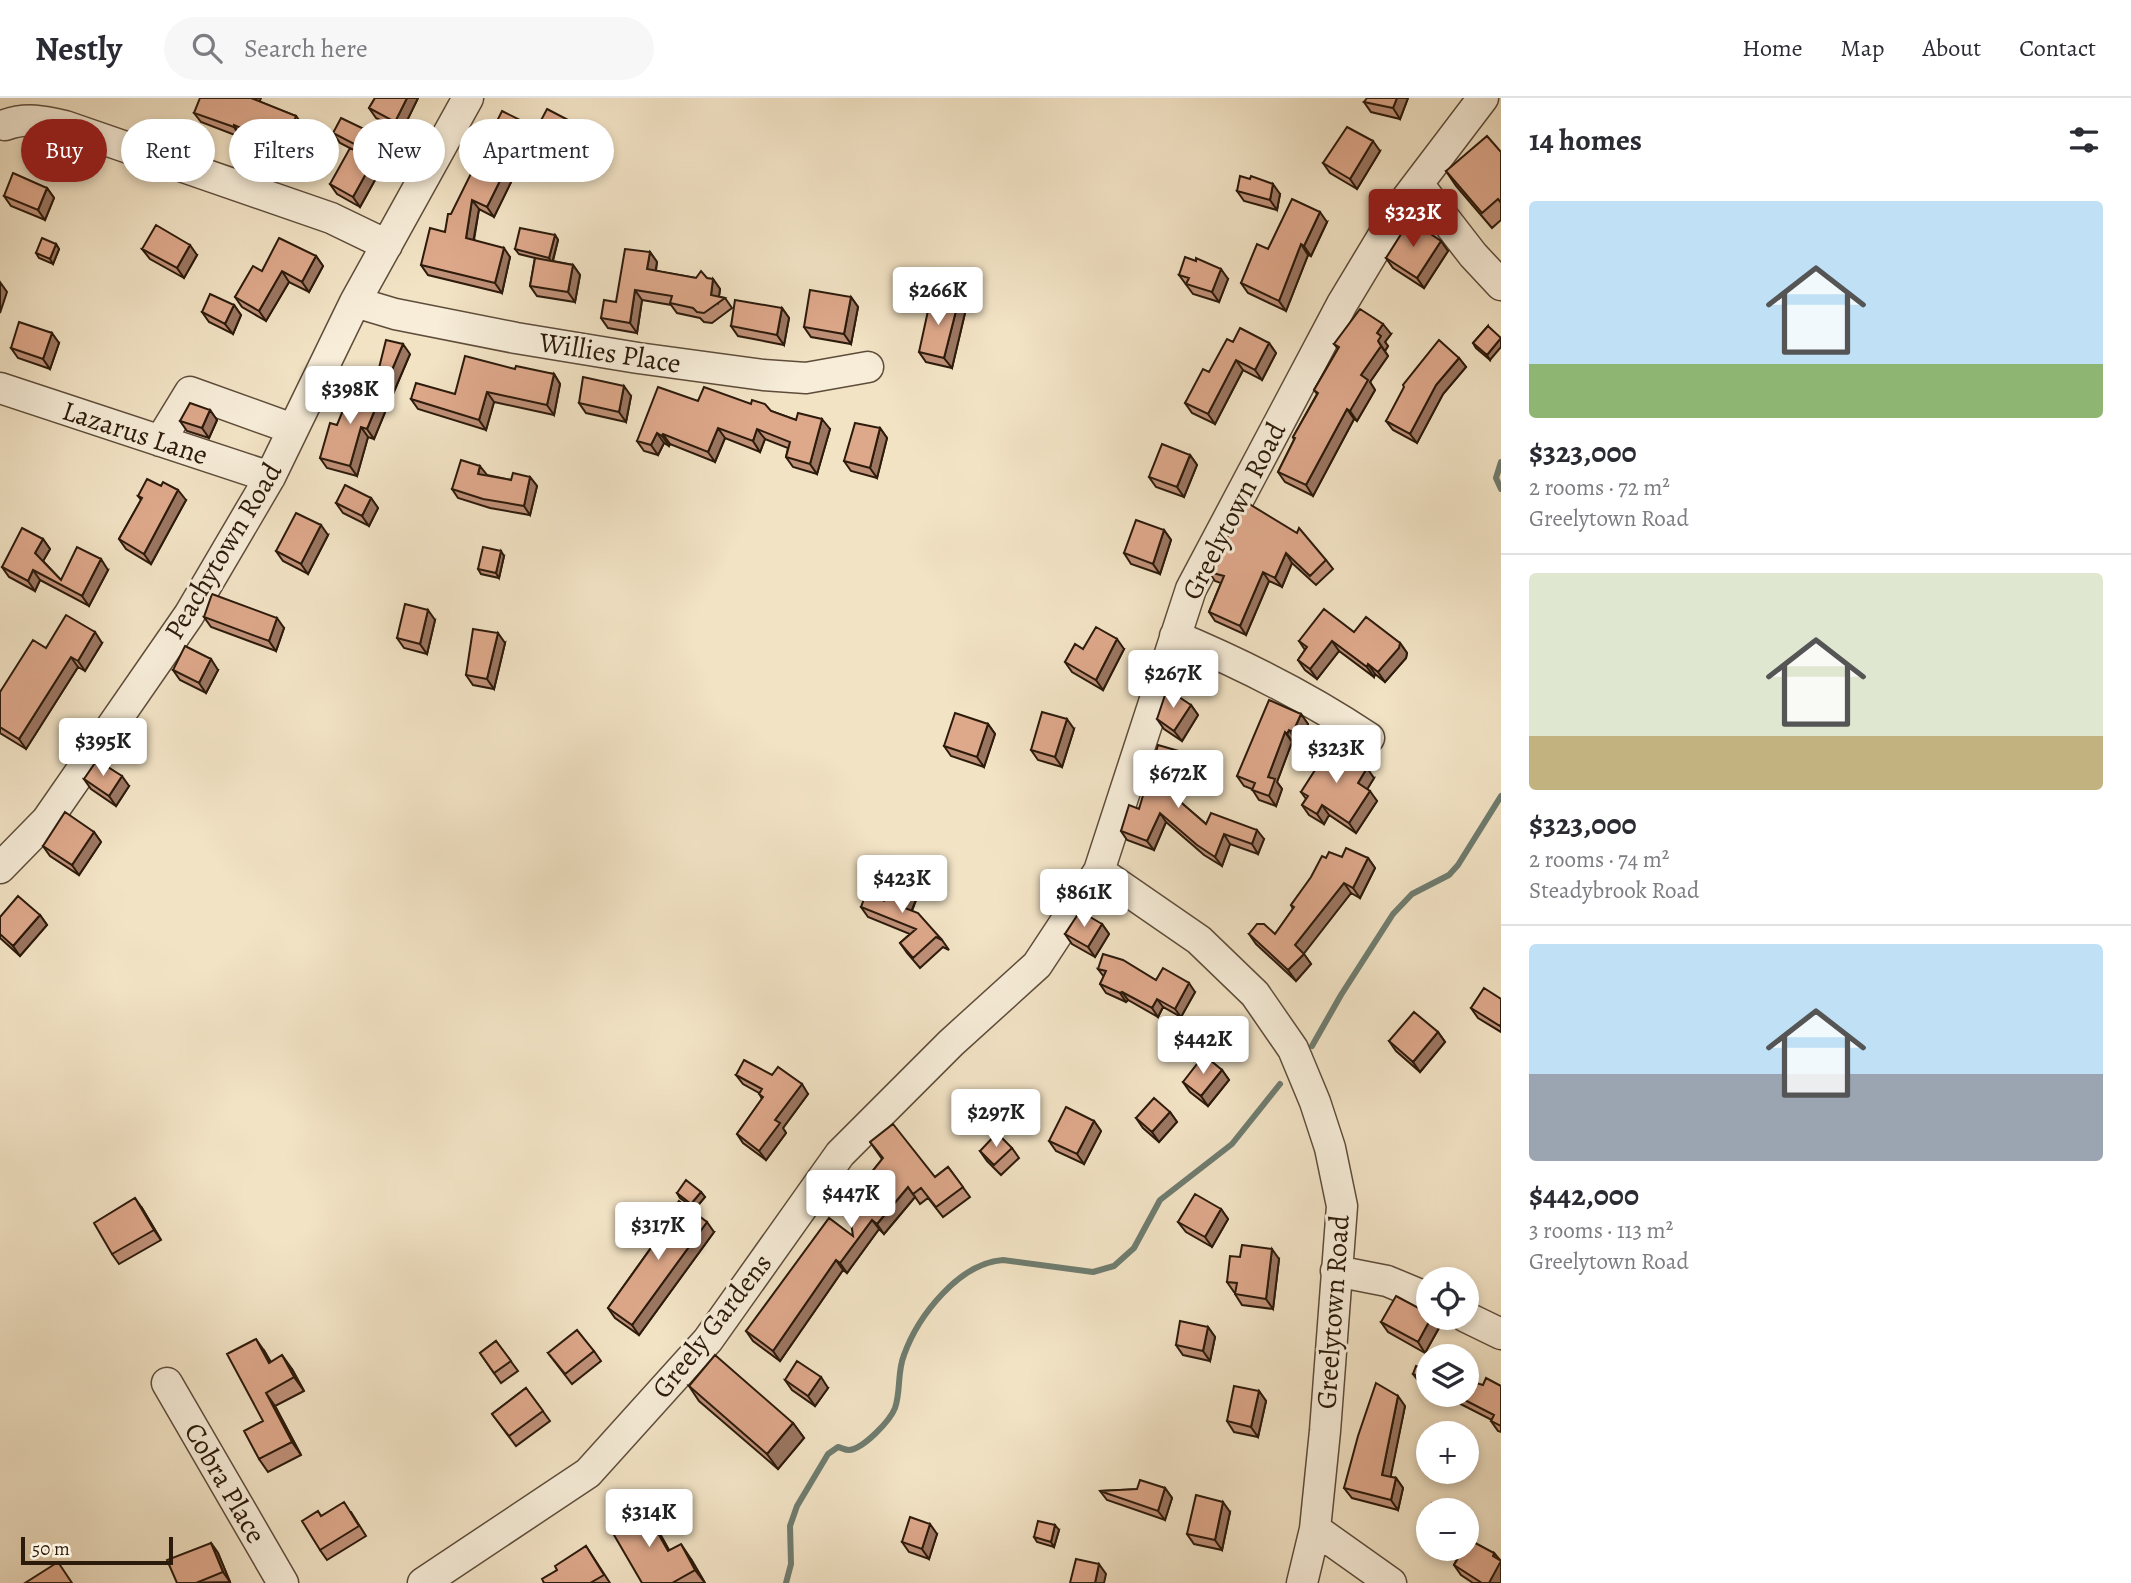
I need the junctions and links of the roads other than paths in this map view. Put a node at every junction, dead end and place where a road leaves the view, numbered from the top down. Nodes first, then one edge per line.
1 (468, 98) edge
2 (1483, 98) edge
3 (5, 125) dead end
4 (1418, 184) junction
5 (387, 245) junction
6 (1501, 285) edge
7 (355, 302) junction
8 (868, 367) dead end
9 (0, 388) edge
10 (293, 429) junction
11 (160, 441) junction
12 (270, 477) junction
13 (1175, 636) junction
14 (1369, 738) dead end
15 (0, 868) edge
16 (1099, 871) junction
17 (1336, 1271) junction
18 (1416, 1293) edge
19 (1479, 1323) edge
20 (1501, 1334) edge
21 (167, 1383) dead end
22 (1315, 1529) junction
23 (283, 1583) edge
24 (423, 1583) edge
25 (1303, 1583) edge
26 (1391, 1583) edge

1 - 5 street, Peachytown Road
2 - 4 street, Greelytown Road
3 - 5 street
4 - 6 street
4 - 13 street, Greelytown Road
5 - 7 street, Peachytown Road
7 - 8 street, Willies Place
7 - 10 street, Peachytown Road
9 - 11 street, Lazarus Lane
10 - 11 street
10 - 12 street, Peachytown Road
11 - 12 street, Lazarus Lane
12 - 15 street, Peachytown Road
13 - 14 street
13 - 16 street, Greelytown Road
16 - 17 street, Greelytown Road
16 - 24 street, Greely Gardens
17 - 18 street
17 - 22 street, Greelytown Road
19 - 20 street
21 - 23 street, Cobra Place
22 - 25 street, Greelytown Road
22 - 26 street

